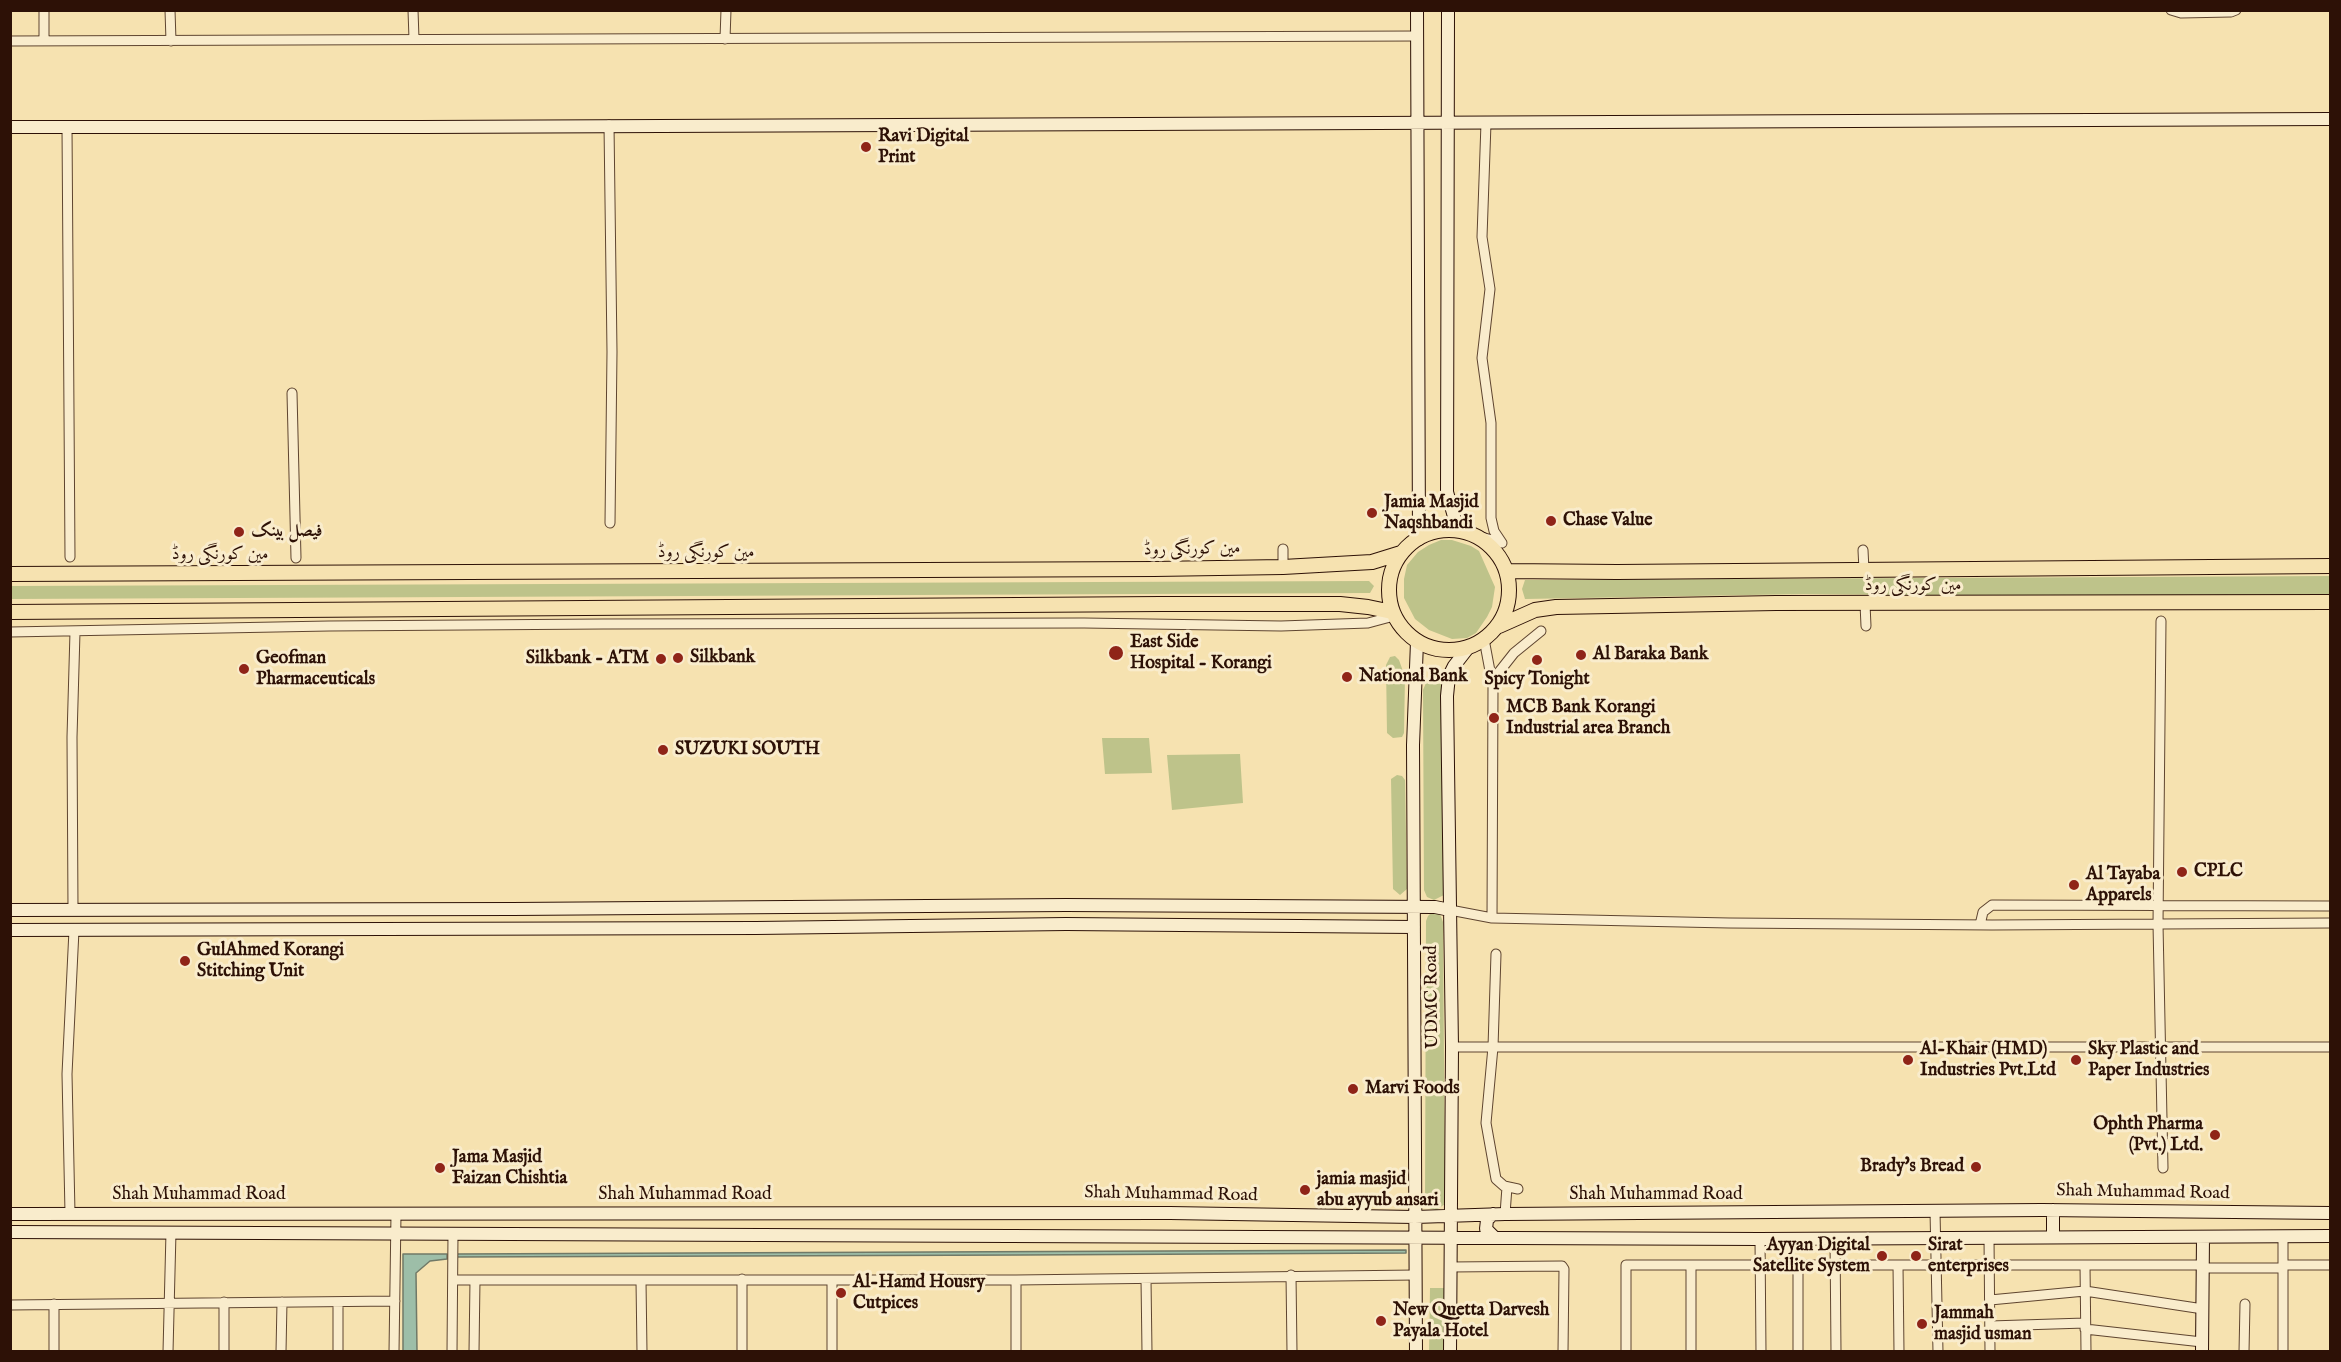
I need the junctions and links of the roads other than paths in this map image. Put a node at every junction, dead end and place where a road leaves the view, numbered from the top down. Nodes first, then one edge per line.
1 (44, 10) edge
2 (170, 10) edge
3 (413, 10) edge
4 (726, 10) edge
5 (1417, 10) edge
6 (1448, 10) edge
7 (2171, 10) edge
8 (2235, 10) edge
9 (1417, 36) junction
10 (414, 39) junction
11 (725, 39) junction
12 (10, 41) edge
13 (44, 41) junction
14 (171, 41) junction
15 (2331, 119) edge
16 (1416, 122) junction
17 (1447, 123) junction
18 (1486, 123) junction
19 (609, 125) junction
20 (10, 127) edge
21 (67, 127) junction
22 (292, 393) dead end
23 (610, 523) dead end
24 (1468, 533) junction
25 (1419, 539) junction
26 (1283, 549) dead end
27 (1863, 550) dead end
28 (1401, 553) junction
29 (70, 557) dead end
30 (296, 558) dead end
31 (2331, 566) edge
32 (1283, 567) junction
33 (1864, 570) junction
34 (1506, 571) junction
35 (10, 574) edge
36 (2331, 602) edge
37 (1161, 604) junction
38 (1865, 604) junction
39 (10, 612) edge
40 (1393, 614) junction
41 (2161, 621) dead end
42 (1160, 624) junction
43 (1499, 626) junction
44 (1866, 626) dead end
45 (1541, 631) dead end
46 (10, 632) edge
47 (75, 632) junction
48 (1484, 639) junction
49 (1417, 642) junction
50 (1468, 648) junction
51 (1493, 687) junction
52 (1066, 904) junction
53 (2158, 905) junction
54 (936, 906) junction
55 (2331, 906) edge
56 (640, 907) junction
57 (756, 907) junction
58 (1414, 907) junction
59 (55, 909) junction
60 (73, 909) junction
61 (512, 909) junction
62 (10, 910) edge
63 (1450, 910) junction
64 (1492, 918) junction
65 (2331, 923) edge
66 (1066, 924) junction
67 (2158, 924) junction
68 (1980, 925) junction
69 (935, 927) junction
70 (1414, 927) junction
71 (512, 928) junction
72 (756, 928) junction
73 (640, 929) junction
74 (10, 930) edge
75 (55, 930) junction
76 (75, 930) junction
77 (1496, 954) dead end
78 (1452, 1047) junction
79 (1493, 1047) junction
80 (2160, 1047) junction
81 (2331, 1047) edge
82 (2163, 1168) dead end
83 (1507, 1187) junction
84 (1518, 1189) dead end
85 (2053, 1210) junction
86 (1935, 1211) junction
87 (70, 1213) junction
88 (2331, 1213) edge
89 (10, 1214) edge
90 (396, 1214) junction
91 (1499, 1214) junction
92 (1394, 1216) junction
93 (1415, 1217) junction
94 (1449, 1217) junction
95 (10, 1232) edge
96 (171, 1232) junction
97 (396, 1234) junction
98 (1396, 1236) junction
99 (2283, 1236) junction
100 (2331, 1236) edge
101 (1416, 1237) junction
102 (1989, 1237) junction
103 (2053, 1237) junction
104 (2203, 1237) junction
105 (1450, 1238) junction
106 (1495, 1238) junction
107 (1835, 1238) junction
108 (1936, 1238) junction
109 (453, 1239) junction
110 (1760, 1239) junction
111 (1691, 1265) junction
112 (1760, 1265) junction
113 (1797, 1265) junction
114 (1836, 1265) junction
115 (1898, 1265) junction
116 (1937, 1265) junction
117 (1989, 1265) junction
118 (2085, 1265) junction
119 (2331, 1265) edge
120 (2283, 1266) junction
121 (1450, 1267) junction
122 (2203, 1267) junction
123 (1292, 1275) junction
124 (1415, 1275) junction
125 (742, 1279) junction
126 (1146, 1279) junction
127 (453, 1280) junction
128 (475, 1280) junction
129 (832, 1280) junction
130 (1016, 1280) junction
131 (641, 1281) junction
132 (2085, 1291) junction
133 (1990, 1300) junction
134 (394, 1301) junction
135 (168, 1302) junction
136 (224, 1302) junction
137 (282, 1302) junction
138 (338, 1302) junction
139 (2245, 1304) dead end
140 (10, 1305) edge
141 (54, 1305) junction
142 (2203, 1309) junction
143 (1990, 1326) junction
144 (2085, 1326) junction
145 (2202, 1347) edge
146 (54, 1352) edge
147 (168, 1352) edge
148 (224, 1352) edge
149 (281, 1352) edge
150 (338, 1352) edge
151 (394, 1352) edge
152 (452, 1352) edge
153 (474, 1352) edge
154 (642, 1352) edge
155 (742, 1352) edge
156 (832, 1352) edge
157 (1016, 1352) edge
158 (1147, 1352) edge
159 (1292, 1352) edge
160 (1416, 1352) edge
161 (1450, 1352) edge
162 (1563, 1352) edge
163 (1626, 1352) edge
164 (1691, 1352) edge
165 (1761, 1352) edge
166 (1798, 1352) edge
167 (1836, 1352) edge
168 (1899, 1352) edge
169 (1938, 1352) edge
170 (1990, 1352) edge
171 (2085, 1352) edge
172 (2244, 1352) edge
173 (2283, 1352) edge

1 - 13 street
2 - 14 street
3 - 10 street
4 - 11 street
5 - 9 street
6 - 17 street
7 - 8 street
9 - 11 street
9 - 16 street
10 - 11 street
10 - 14 street
12 - 13 street
13 - 14 street
15 - 18 street
16 - 17 street
16 - 19 street
16 - 25 street
17 - 18 street
17 - 24 street
18 - 24 street
19 - 21 street
19 - 23 street
20 - 21 street
21 - 29 street
22 - 30 street
24 - 25 main road
24 - 34 main road
25 - 28 main road
26 - 32 street
27 - 33 street
28 - 32 main road, مین کورنگی روڈ
28 - 40 main road
31 - 33 main road, مین کورنگی روڈ
32 - 35 main road, مین کورنگی روڈ
33 - 34 main road, مین کورنگی روڈ
34 - 43 main road
36 - 38 main road, مین کورنگی روڈ
37 - 39 main road
37 - 40 main road
37 - 42 street
38 - 43 main road, مین کورنگی روڈ
38 - 44 street
40 - 42 street
40 - 49 main road
41 - 53 street
42 - 47 street
43 - 48 main road
45 - 51 street
46 - 47 street
47 - 60 street
48 - 50 main road
48 - 51 street
49 - 50 main road
49 - 58 street, UDMC Road
50 - 63 street, UDMC Road
51 - 64 street
52 - 54 street
52 - 58 street
52 - 66 street
53 - 55 street
53 - 67 street
53 - 68 street
54 - 57 street
54 - 69 street
56 - 57 street
56 - 61 street
56 - 73 street
57 - 72 street
58 - 63 street
58 - 70 street, UDMC Road
59 - 60 street
59 - 62 street
59 - 75 street
60 - 61 street
61 - 71 street
63 - 64 street
63 - 78 street, UDMC Road
64 - 68 street
65 - 67 street
66 - 69 street
66 - 70 street
67 - 68 street
67 - 80 street
69 - 72 street
70 - 93 street, UDMC Road
71 - 73 street
71 - 76 street
72 - 73 street
74 - 75 street
75 - 76 street
76 - 87 street
77 - 79 street
78 - 79 street
78 - 94 street, UDMC Road
79 - 80 street
79 - 83 street
80 - 81 street
80 - 82 street
83 - 84 street
83 - 91 street
85 - 86 street, Shah Muhammad Road
85 - 88 street, Shah Muhammad Road
85 - 103 street
86 - 91 street, Shah Muhammad Road
86 - 108 street
87 - 89 street, Shah Muhammad Road
87 - 90 street, Shah Muhammad Road
90 - 92 street, Shah Muhammad Road
90 - 97 street
91 - 94 street, Shah Muhammad Road
91 - 106 street
92 - 93 street, Shah Muhammad Road
92 - 98 street
93 - 94 street, Shah Muhammad Road
93 - 101 street, UDMC Road
94 - 105 street, UDMC Road
95 - 96 street, Shah Muhammad Road
96 - 97 street, Shah Muhammad Road
96 - 135 street
97 - 109 street, Shah Muhammad Road
97 - 134 street
98 - 101 street, Shah Muhammad Road
98 - 109 street, Shah Muhammad Road
99 - 100 street, Shah Muhammad Road
99 - 104 street, Shah Muhammad Road
99 - 120 street
101 - 105 street, Shah Muhammad Road
101 - 124 street, UDMC Road
102 - 103 street, Shah Muhammad Road
102 - 108 street, Shah Muhammad Road
102 - 117 street
103 - 104 street, Shah Muhammad Road
104 - 122 street
105 - 106 street, Shah Muhammad Road
105 - 121 street, UDMC Road
106 - 110 street, Shah Muhammad Road
107 - 108 street, Shah Muhammad Road
107 - 110 street, Shah Muhammad Road
107 - 114 street
108 - 116 street
109 - 127 street
110 - 112 street
111 - 112 street
111 - 163 street
111 - 164 street
112 - 113 street
112 - 165 street
113 - 114 street
113 - 166 street
114 - 115 street
114 - 167 street
115 - 116 street
115 - 168 street
116 - 117 street
116 - 169 street
117 - 118 street
117 - 133 street
118 - 122 street
118 - 132 street
119 - 120 street
120 - 122 street
120 - 173 street
121 - 161 street, UDMC Road
121 - 162 street
122 - 142 street
123 - 124 street
123 - 126 street
123 - 159 street
124 - 160 street, UDMC Road
125 - 129 street
125 - 131 street
125 - 155 street
126 - 130 street
126 - 158 street
127 - 128 street
127 - 152 street
128 - 131 street
128 - 153 street
129 - 130 street
129 - 156 street
130 - 157 street
131 - 154 street
132 - 133 street
132 - 142 street
132 - 144 street
133 - 143 street
134 - 138 street
134 - 151 street
135 - 136 street
135 - 141 street
135 - 147 street
136 - 137 street
136 - 148 street
137 - 138 street
137 - 149 street
138 - 150 street
139 - 172 street
140 - 141 street
141 - 146 street
142 - 145 street
143 - 144 street
143 - 170 street
144 - 145 street
144 - 171 street

